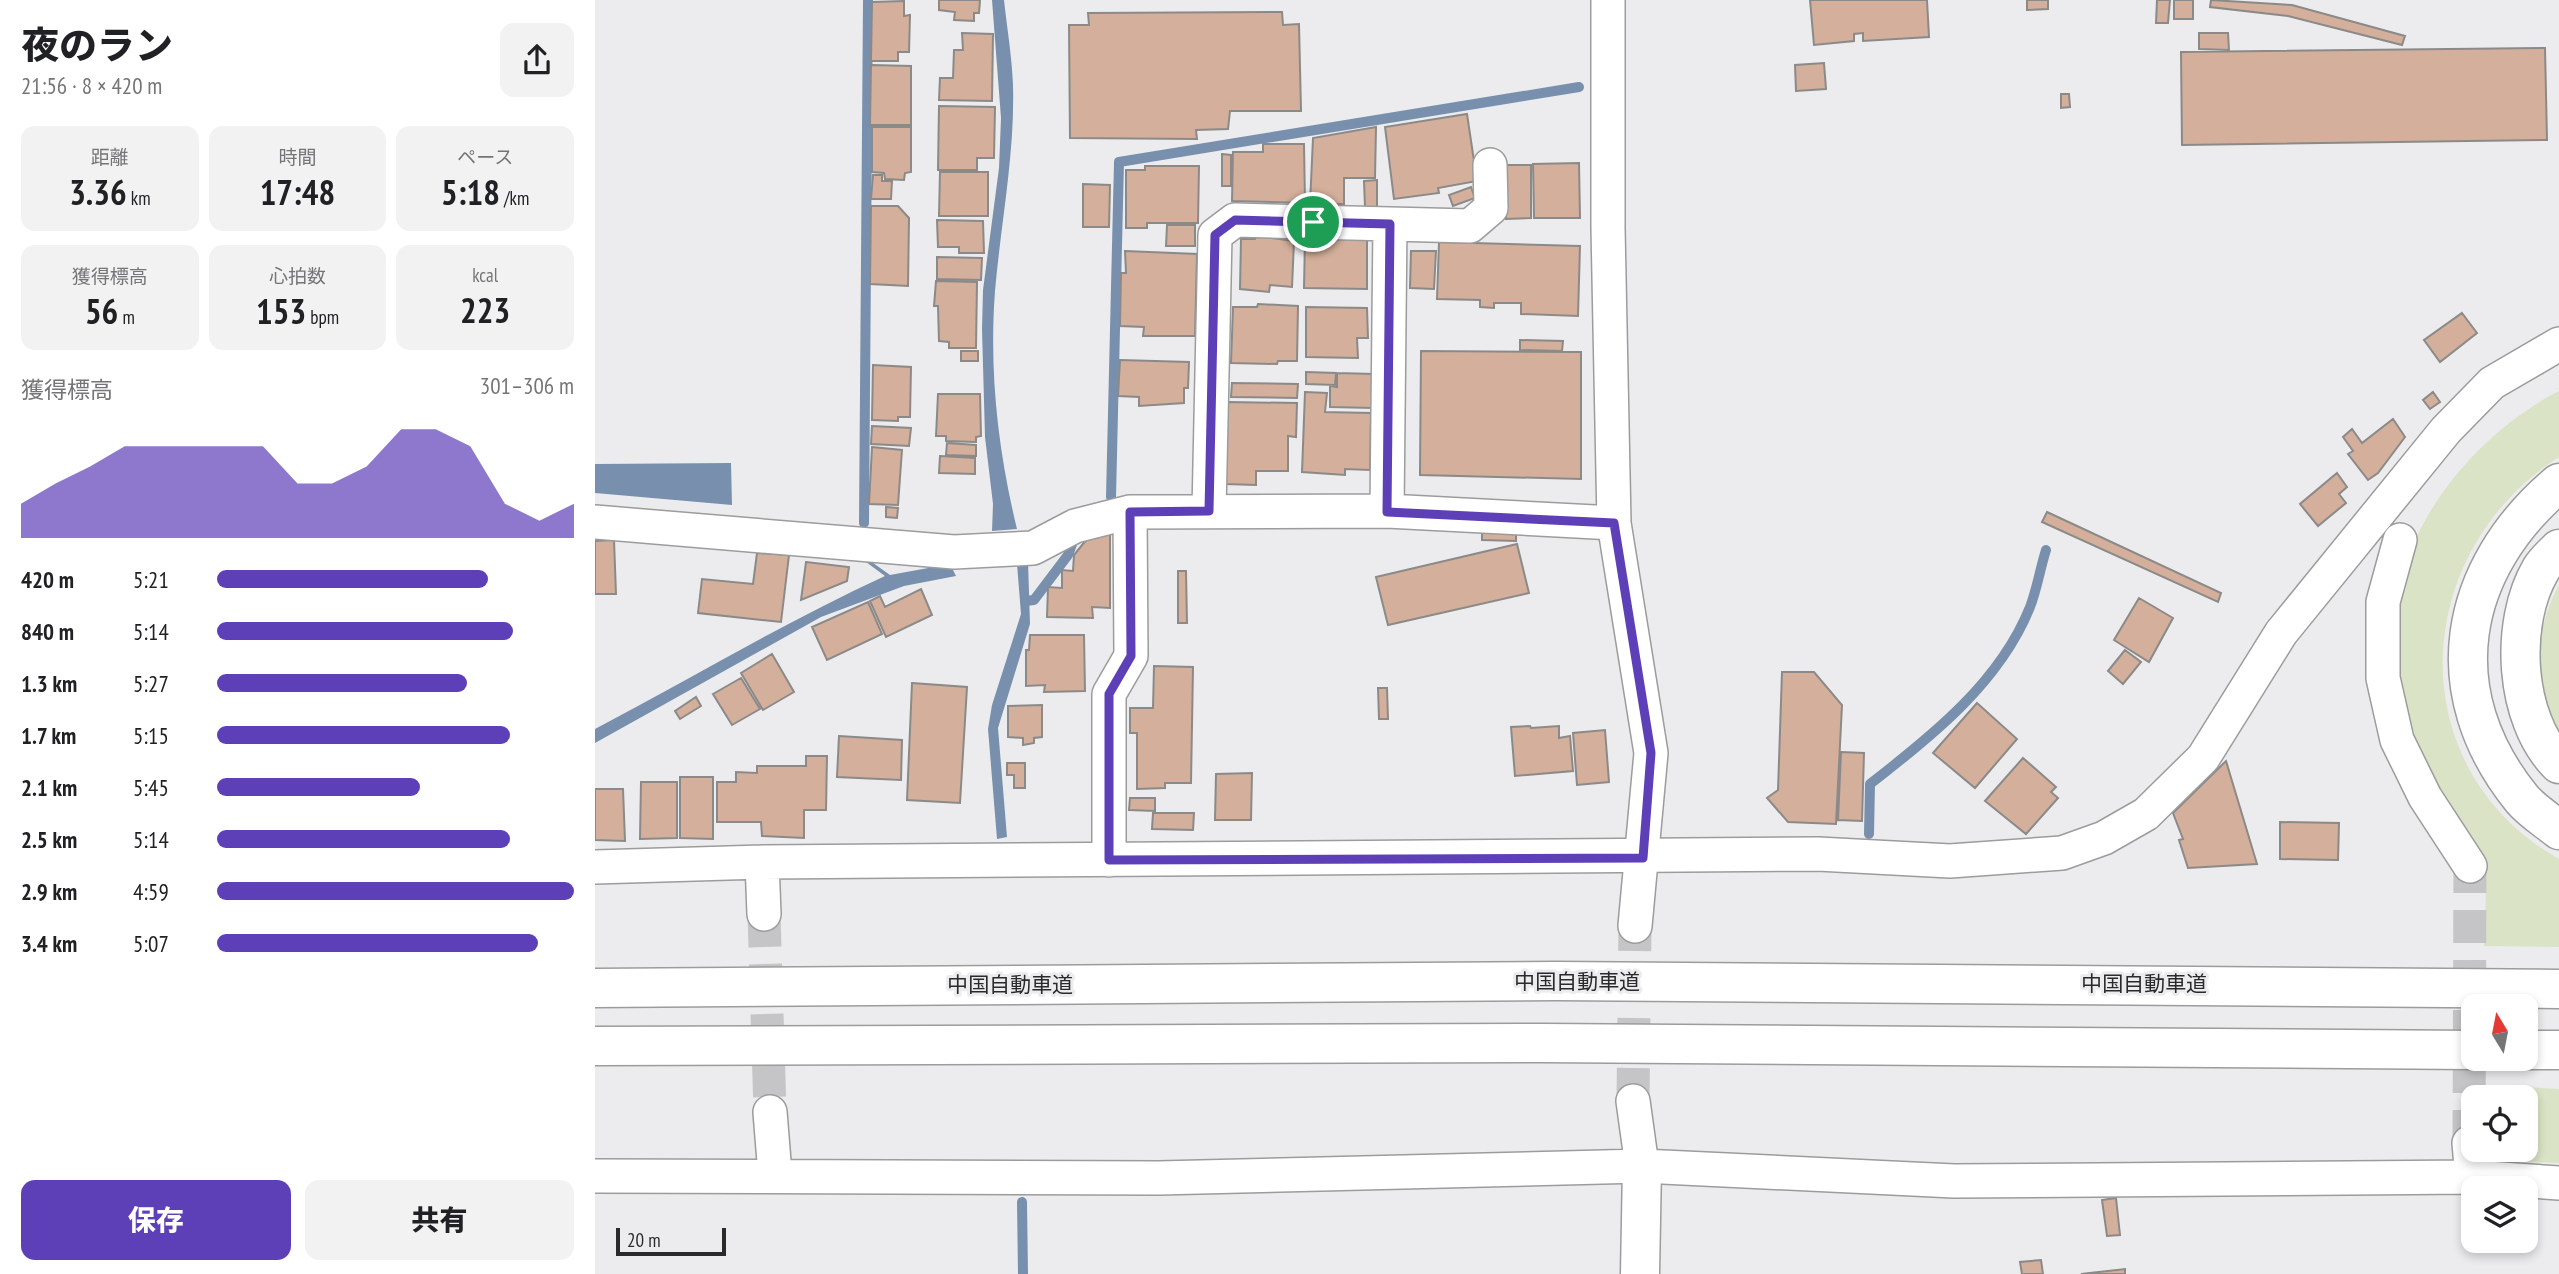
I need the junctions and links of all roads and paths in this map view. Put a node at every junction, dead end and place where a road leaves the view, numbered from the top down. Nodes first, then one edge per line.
1 (1608, 0) edge
2 (1490, 165) dead end
3 (1390, 224) junction
4 (2559, 344) edge
5 (2559, 483) edge
6 (1209, 511) junction
7 (1130, 512) junction
8 (1387, 512) junction
9 (595, 522) edge
10 (1614, 523) junction
11 (2400, 540) dead end
12 (2559, 549) edge
13 (2559, 764) edge
14 (2559, 830) edge
15 (1643, 858) junction
16 (1109, 860) junction
17 (762, 862) junction
18 (2470, 866) tunnel mouth
19 (595, 867) edge
20 (764, 914) tunnel mouth
21 (1635, 926) tunnel mouth
22 (595, 988) edge
23 (2559, 989) edge
24 (595, 1046) edge
25 (2461, 1049) edge
26 (2538, 1050) edge
27 (2559, 1051) edge
28 (1633, 1101) tunnel mouth
29 (770, 1112) tunnel mouth
30 (1642, 1166) junction
31 (775, 1174) junction
32 (595, 1176) edge
33 (2461, 1178) edge
34 (2538, 1182) edge
35 (2559, 1183) edge
36 (1640, 1274) edge

1 - 10 street
2 - 3 street
3 - 6 street
3 - 8 street
4 - 15 street
5 - 14 main road
6 - 7 street
6 - 8 street
7 - 9 street
7 - 16 street
8 - 10 street
10 - 15 street
11 - 18 street
12 - 13 main road
15 - 16 street
15 - 21 street
16 - 17 street
17 - 19 street
17 - 20 street
22 - 23 main road, 中国自動車道
24 - 25 main road
26 - 27 main road
28 - 30 street
29 - 31 street
30 - 31 street
30 - 33 street
30 - 36 main road
31 - 32 street
34 - 35 street

